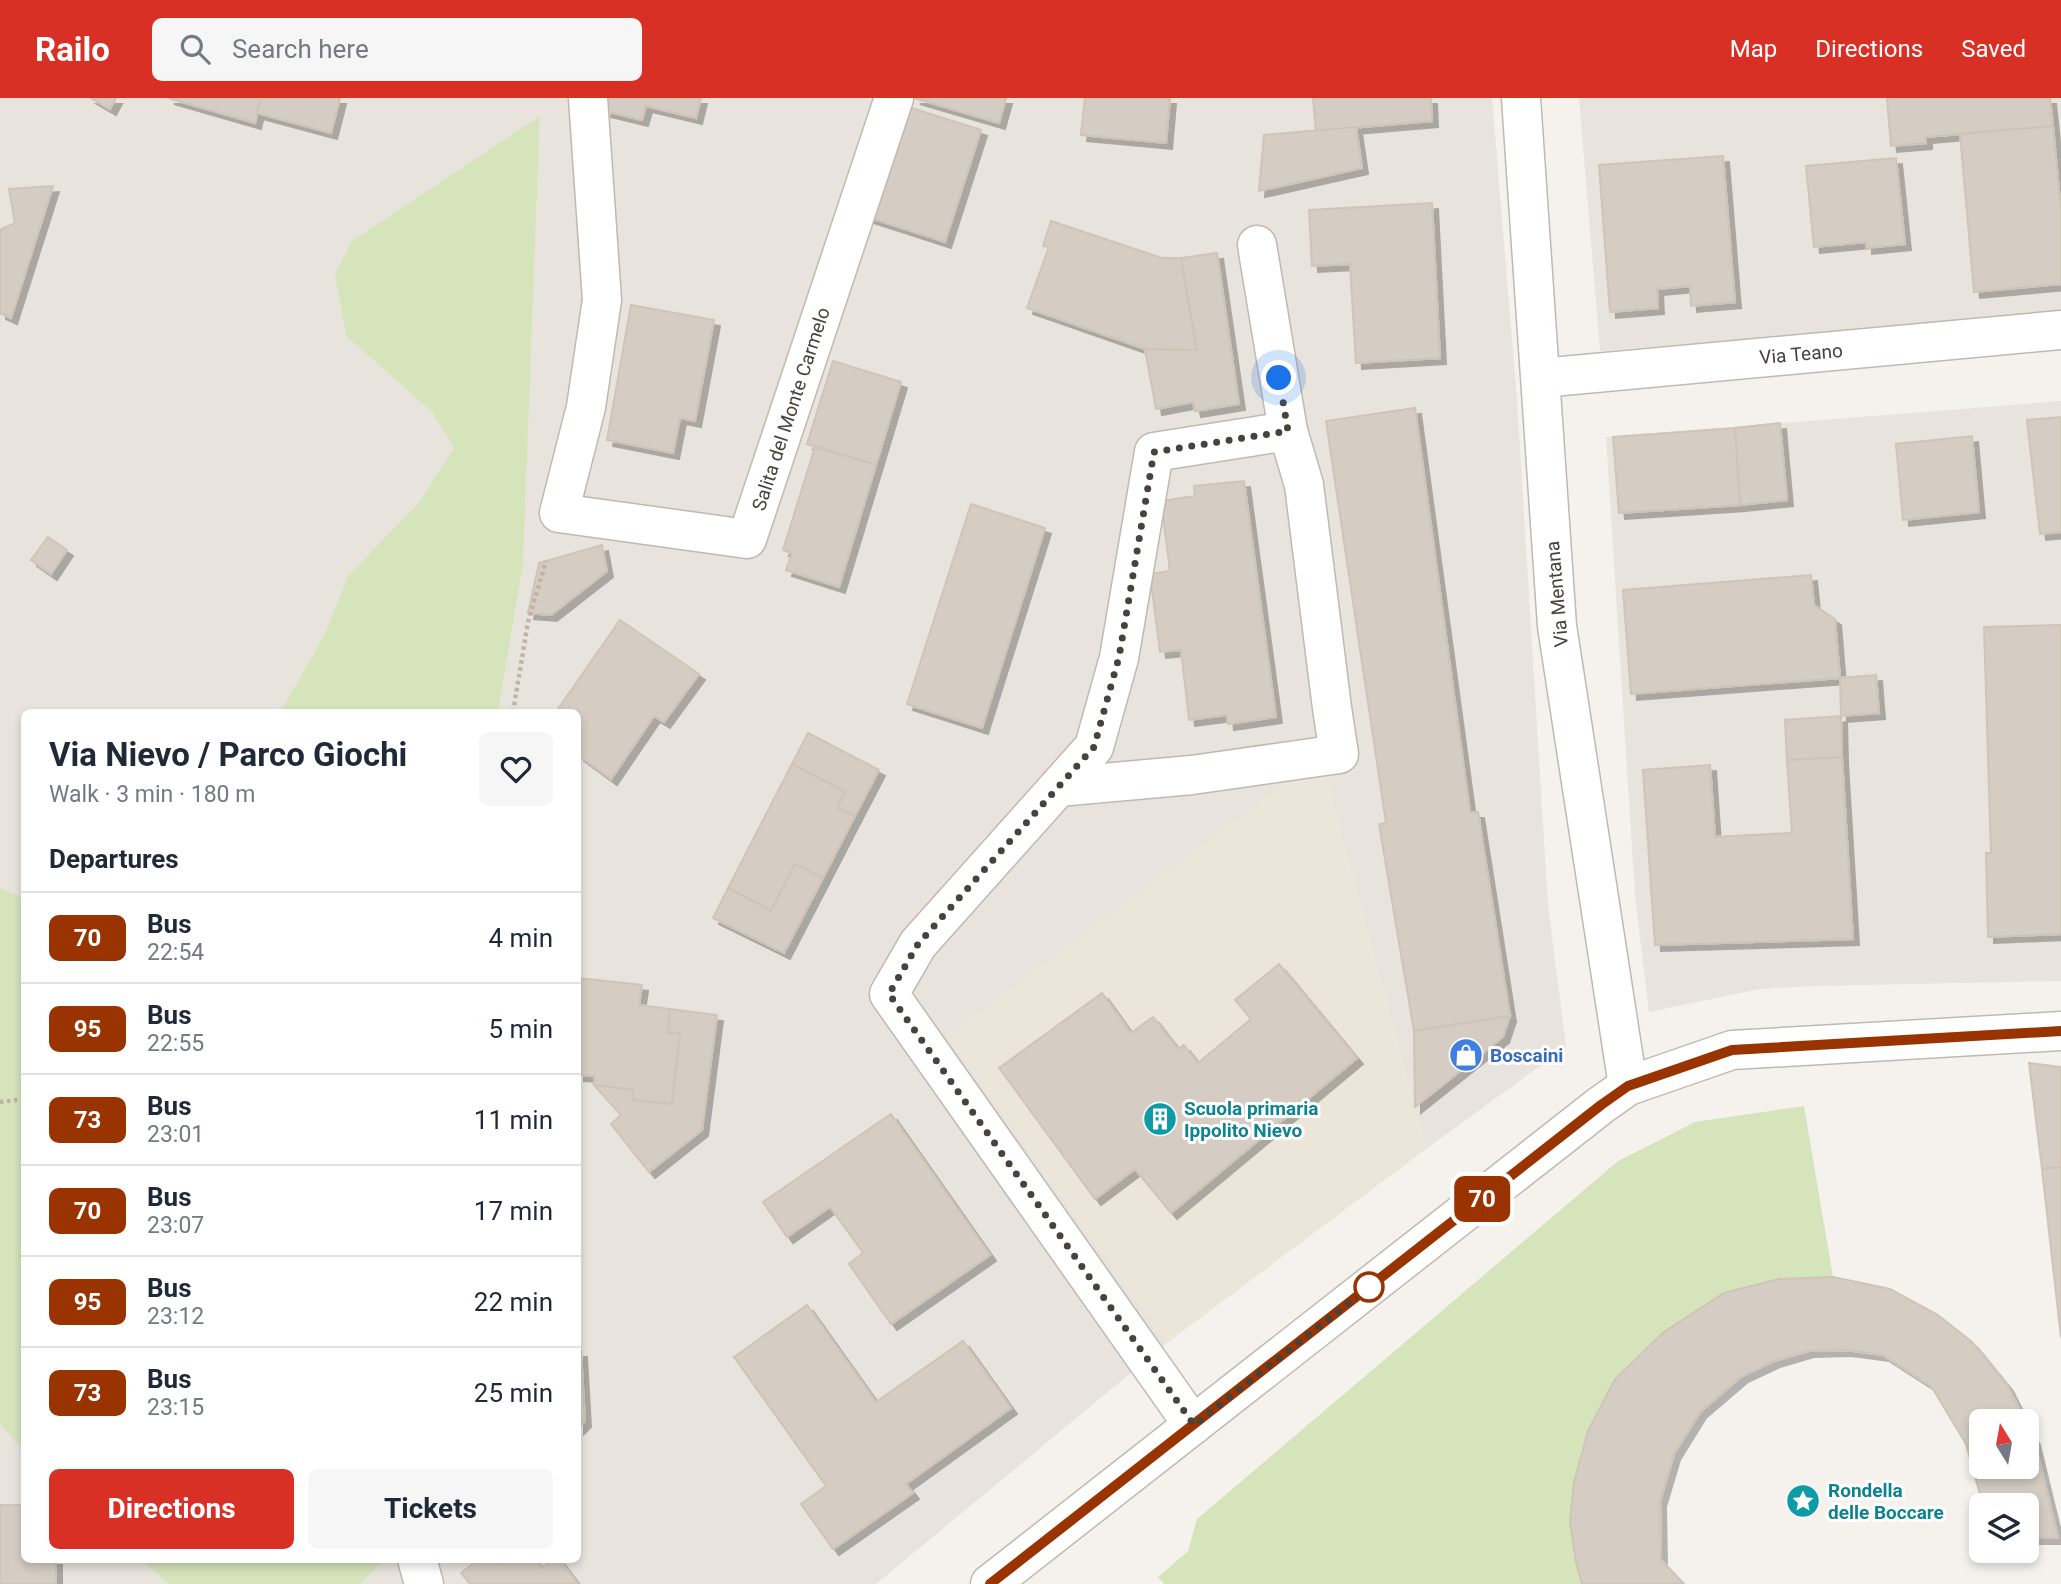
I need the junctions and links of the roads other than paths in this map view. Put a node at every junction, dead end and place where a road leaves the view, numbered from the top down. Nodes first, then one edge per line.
1 (588, 98) edge
2 (894, 98) edge
3 (1521, 98) edge
4 (1257, 245) dead end
5 (2061, 330) edge
6 (1541, 378) junction
7 (1288, 431) junction
8 (1058, 787) junction
9 (2061, 1031) edge
10 (1628, 1086) junction
11 (1194, 1425) junction
12 (418, 1563) edge
13 (424, 1584) edge
14 (990, 1584) edge

1 - 2 street, Salita del Monte Carmelo
3 - 6 street, Via Mentana
4 - 7 street
5 - 6 street, Via Teano
6 - 10 street, Via Mentana
7 - 8 street
7 - 8 street
8 - 11 street
9 - 10 street
10 - 11 street
11 - 14 street
12 - 13 street

